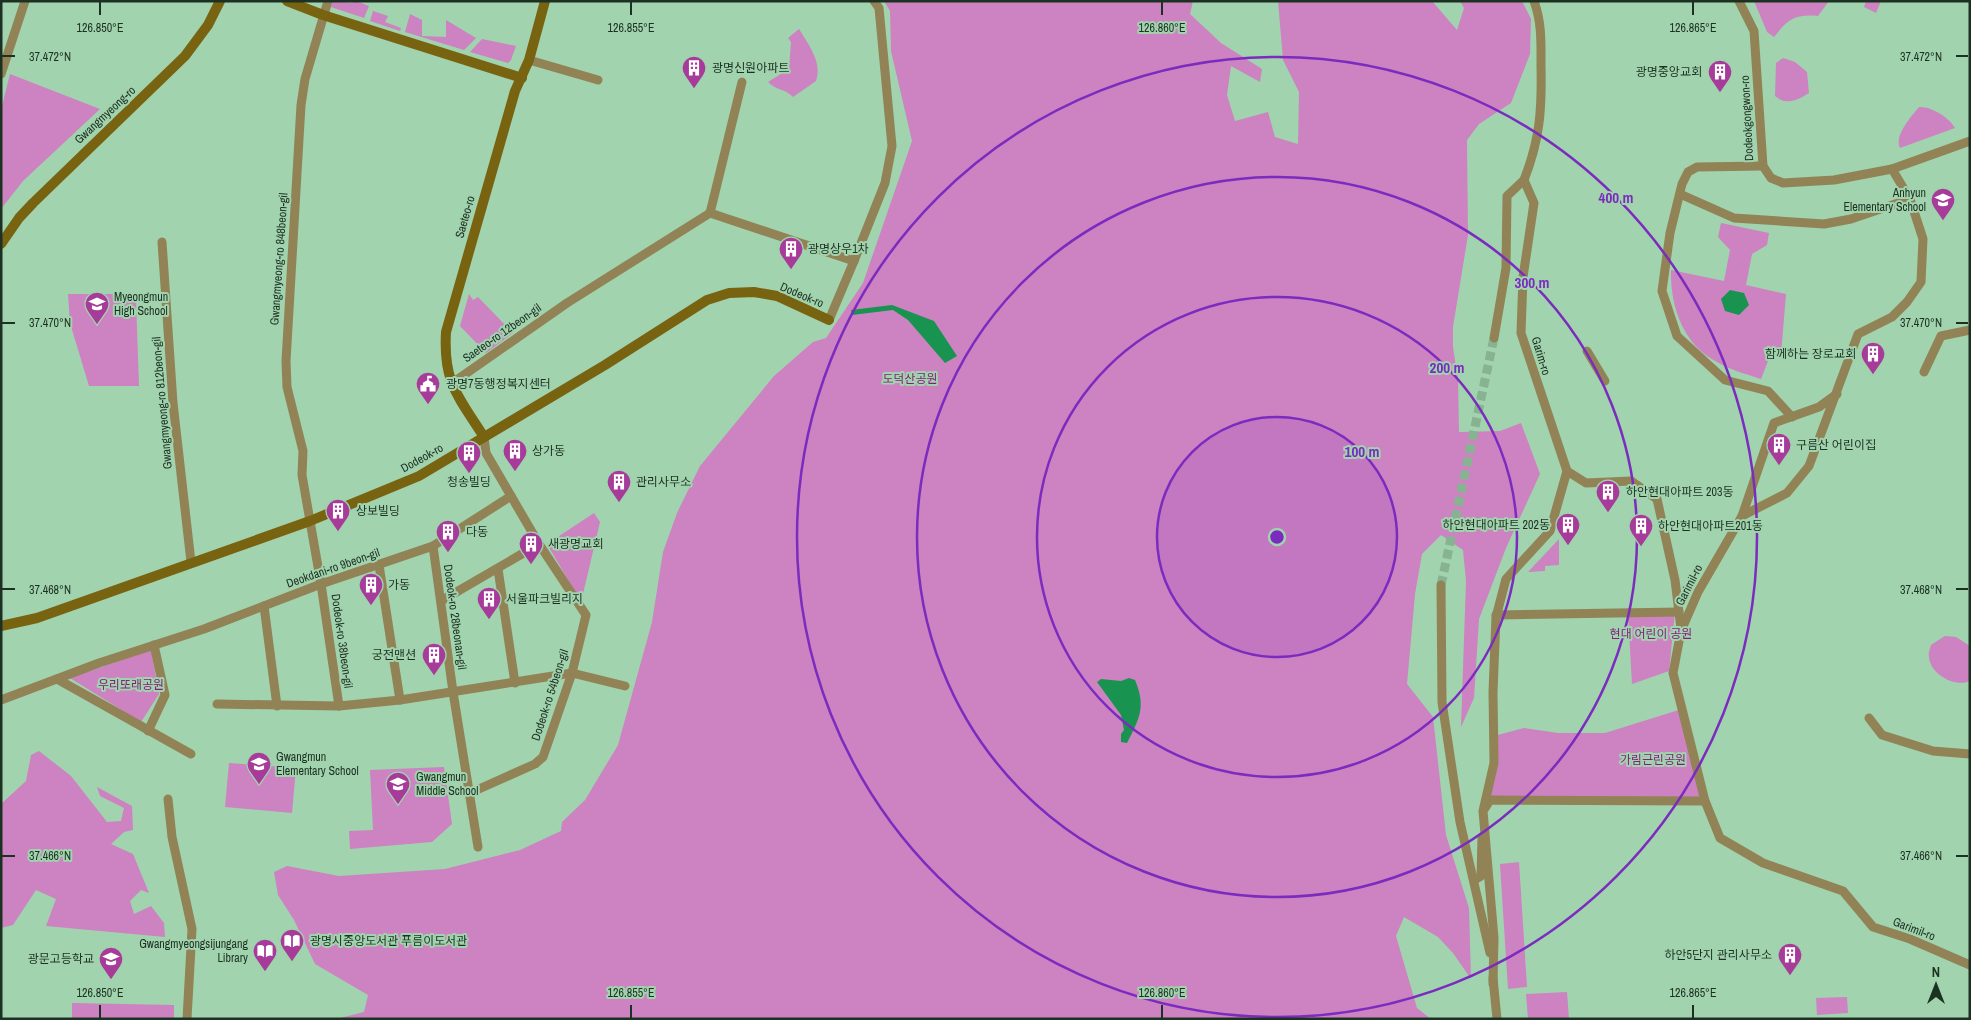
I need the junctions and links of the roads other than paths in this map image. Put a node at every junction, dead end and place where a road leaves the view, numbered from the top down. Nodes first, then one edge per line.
1 (25, 1) edge
2 (220, 1) edge
3 (288, 1) edge
4 (328, 1) edge
5 (546, 1) edge
6 (874, 1) edge
7 (1534, 1) edge
8 (1738, 1) edge
9 (323, 15) junction
10 (529, 60) junction
11 (1, 74) edge
12 (522, 78) junction
13 (598, 80) dead end
14 (742, 82) dead end
15 (1970, 141) edge
16 (1763, 166) junction
17 (1892, 169) junction
18 (1524, 180) junction
19 (1680, 194) junction
20 (1910, 199) junction
21 (710, 213) junction
22 (162, 242) dead end
23 (1, 244) edge
24 (854, 261) junction
25 (829, 320) joint
26 (1970, 330) edge
27 (1494, 338) tunnel mouth
28 (1587, 351) dead end
29 (1924, 372) dead end
30 (1605, 381) dead end
31 (451, 384) junction
32 (1838, 394) junction
33 (1792, 417) junction
34 (484, 437) junction
35 (1567, 471) junction
36 (511, 496) junction
37 (1742, 516) junction
38 (310, 520) junction
39 (539, 544) junction
40 (433, 546) junction
41 (191, 562) junction
42 (380, 565) junction
43 (498, 568) junction
44 (321, 584) junction
45 (1441, 585) tunnel mouth
46 (441, 601) junction
47 (264, 606) junction
48 (1679, 612) junction
49 (1496, 615) junction
50 (1, 626) edge
51 (1681, 630) junction
52 (154, 645) junction
53 (572, 673) junction
54 (57, 679) junction
55 (515, 683) junction
56 (624, 686) dead end
57 (452, 692) junction
58 (1, 700) edge
59 (400, 700) junction
60 (217, 704) dead end
61 (277, 706) junction
62 (339, 706) junction
63 (1869, 718) dead end
64 (148, 731) junction
65 (191, 754) dead end
66 (1970, 754) edge
67 (470, 793) junction
68 (168, 799) dead end
69 (1705, 801) junction
70 (1483, 811) junction
71 (478, 847) dead end
72 (1474, 880) junction
73 (1970, 964) edge
74 (1493, 984) junction
75 (187, 1019) edge
76 (1497, 1019) edge

1 - 11 street
2 - 23 street, Gwangmyeong-ro
3 - 9 street
4 - 9 street, Gwangmyeong-ro 848beon-gil
5 - 10 street, Saeteo-ro
6 - 24 street
7 - 18 street
8 - 16 street, Dodeokgongwon-ro
9 - 12 street
9 - 38 street, Gwangmyeong-ro 848beon-gil
10 - 12 street, Saeteo-ro
10 - 13 street
12 - 31 street, Saeteo-ro
14 - 21 street
15 - 17 street, Dodeokgongwon-ro
16 - 17 street, Dodeokgongwon-ro
16 - 19 street
17 - 20 street
18 - 27 street
18 - 35 street, Garim-ro
19 - 20 street
19 - 33 street
20 - 32 street
21 - 24 street
21 - 31 street, Saeteo-ro 12beon-gil
22 - 41 street, Gwangmyeong-ro 812beon-gil
24 - 25 street
25 - 34 street, Dodeok-ro
26 - 29 street
28 - 30 street
31 - 34 street, Saeteo-ro
32 - 33 street
32 - 37 street
33 - 37 street, Garimil-ro
34 - 36 street, Dodeok-ro 54beon-gil
34 - 38 street, Dodeok-ro
35 - 48 street
35 - 49 street
36 - 39 street, Dodeok-ro 54beon-gil
36 - 40 street, Deokdani-ro 9beon-gil
37 - 51 street, Garimil-ro
38 - 41 street, Dodeok-ro
38 - 44 street, Dodeok-ro 38beon-gil
39 - 43 street
39 - 53 street, Dodeok-ro 54beon-gil
40 - 42 street, Deokdani-ro 9beon-gil
40 - 46 street, Dodeok-ro 28beonan-gil
41 - 50 street, Dodeok-ro
42 - 44 street, Deokdani-ro 9beon-gil
42 - 59 street
43 - 46 street
43 - 55 street
44 - 47 street, Deokdani-ro 9beon-gil
44 - 62 street, Dodeok-ro 38beon-gil
45 - 72 street
46 - 57 street, Dodeok-ro 28beonan-gil
47 - 52 street, Deokdani-ro 9beon-gil
47 - 61 street
48 - 49 street
48 - 51 street
49 - 70 street
51 - 69 street, Garimil-ro
52 - 54 street, Deokdani-ro 9beon-gil
52 - 64 street
53 - 55 street
53 - 56 street
53 - 67 street, Dodeok-ro 54beon-gil
54 - 58 street, Deokdani-ro 9beon-gil
54 - 64 street
55 - 57 street
57 - 59 street
57 - 67 street, Dodeok-ro 28beonan-gil
59 - 62 street
60 - 61 street
61 - 62 street
63 - 66 street
64 - 65 street
67 - 71 street, Dodeok-ro 28beonan-gil
68 - 75 street
69 - 70 street
69 - 73 street, Garimil-ro
70 - 72 street
70 - 74 street
72 - 74 street
74 - 76 street

